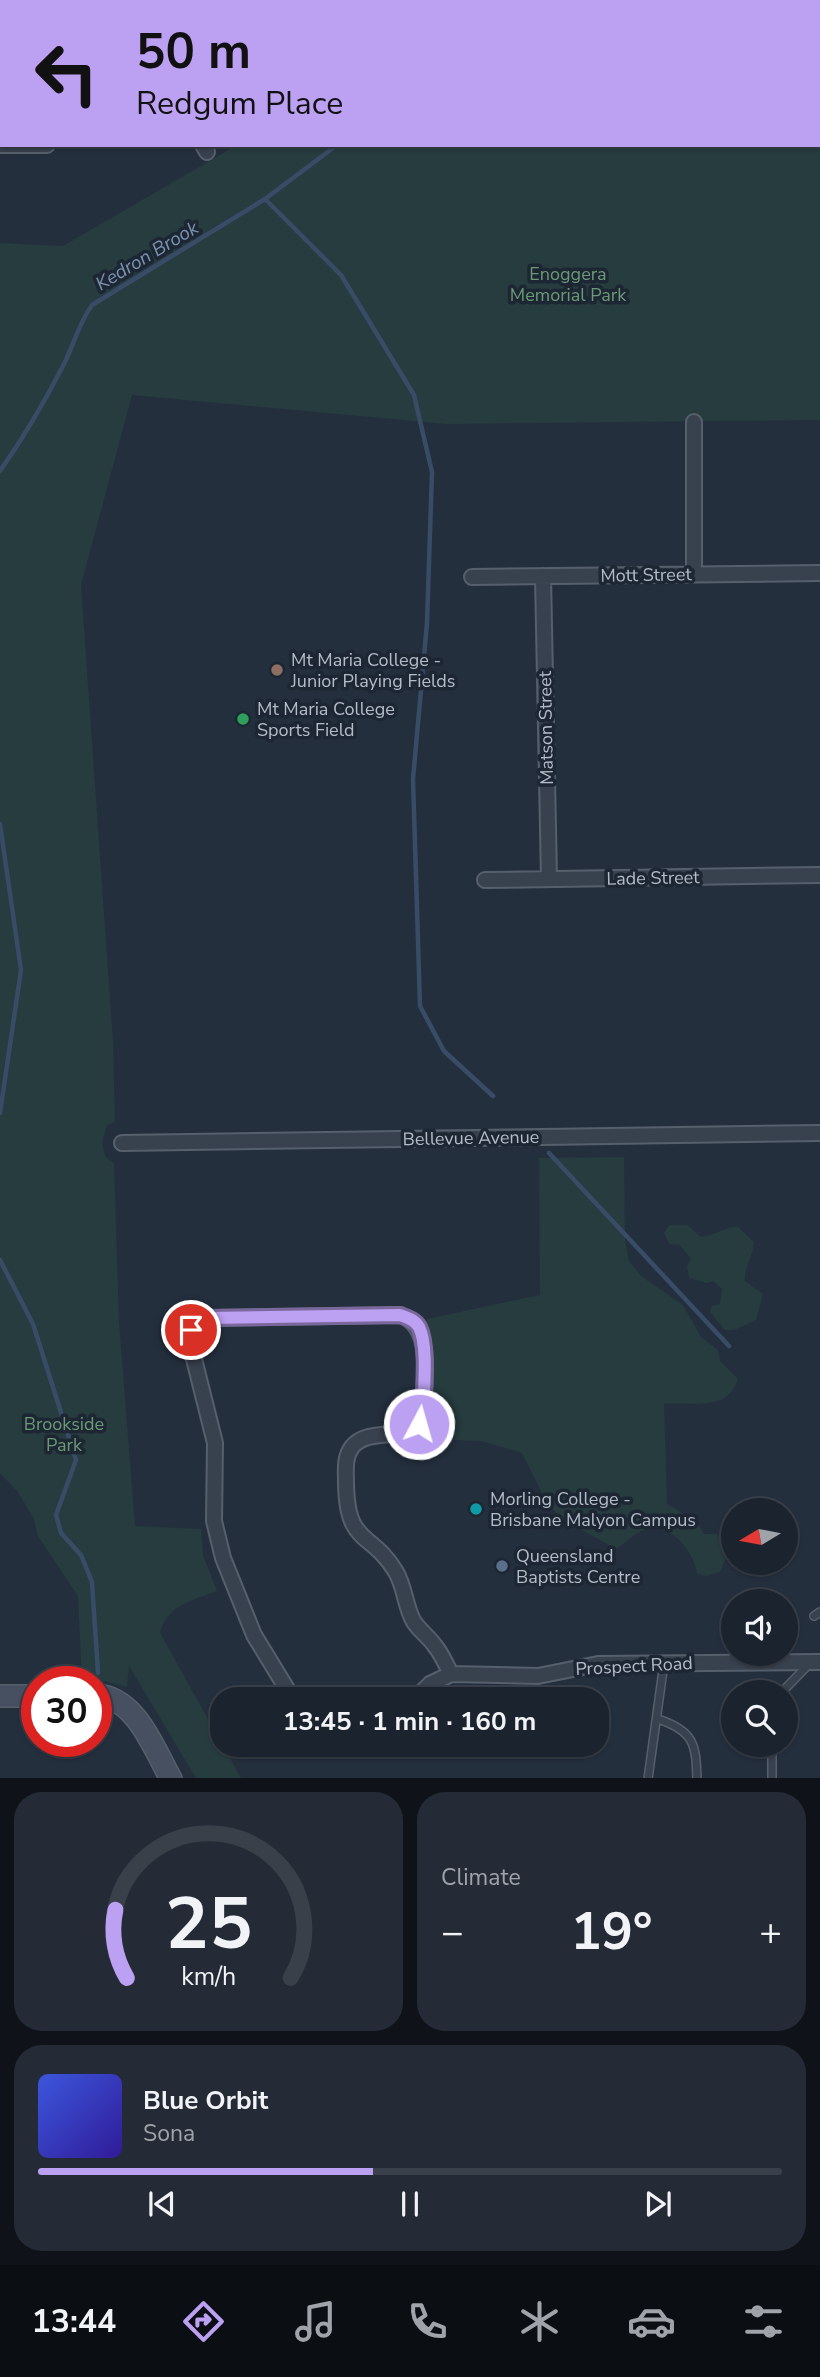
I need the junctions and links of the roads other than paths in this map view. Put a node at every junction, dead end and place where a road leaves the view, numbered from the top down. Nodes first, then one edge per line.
1 (694, 422) dead end
2 (820, 573) edge
3 (694, 574) junction
4 (543, 576) junction
5 (472, 577) dead end
6 (820, 875) edge
7 (549, 879) junction
8 (485, 880) dead end
9 (820, 1133) edge
10 (122, 1143) dead end
11 (815, 1662) edge
12 (664, 1663) junction
13 (451, 1674) junction
14 (795, 1680) edge
15 (286, 1687) edge
16 (427, 1687) edge
17 (0, 1696) edge
18 (21, 1696) edge
19 (112, 1698) edge
20 (658, 1719) junction
21 (772, 1757) edge
22 (170, 1778) edge
23 (648, 1778) edge
24 (697, 1778) edge
25 (772, 1778) edge

1 - 3 street
2 - 3 street, Mott Street
3 - 4 street, Mott Street
4 - 5 street, Mott Street
4 - 7 street, Matson Street
6 - 7 street, Lade Street
7 - 8 street, Lade Street
9 - 10 street, Bellevue Avenue
11 - 12 street, Prospect Road
11 - 14 lane
12 - 13 street, Prospect Road
12 - 20 lane
13 - 15 street
13 - 16 street
17 - 18 street
19 - 22 street
20 - 23 lane
20 - 24 lane
21 - 25 lane

